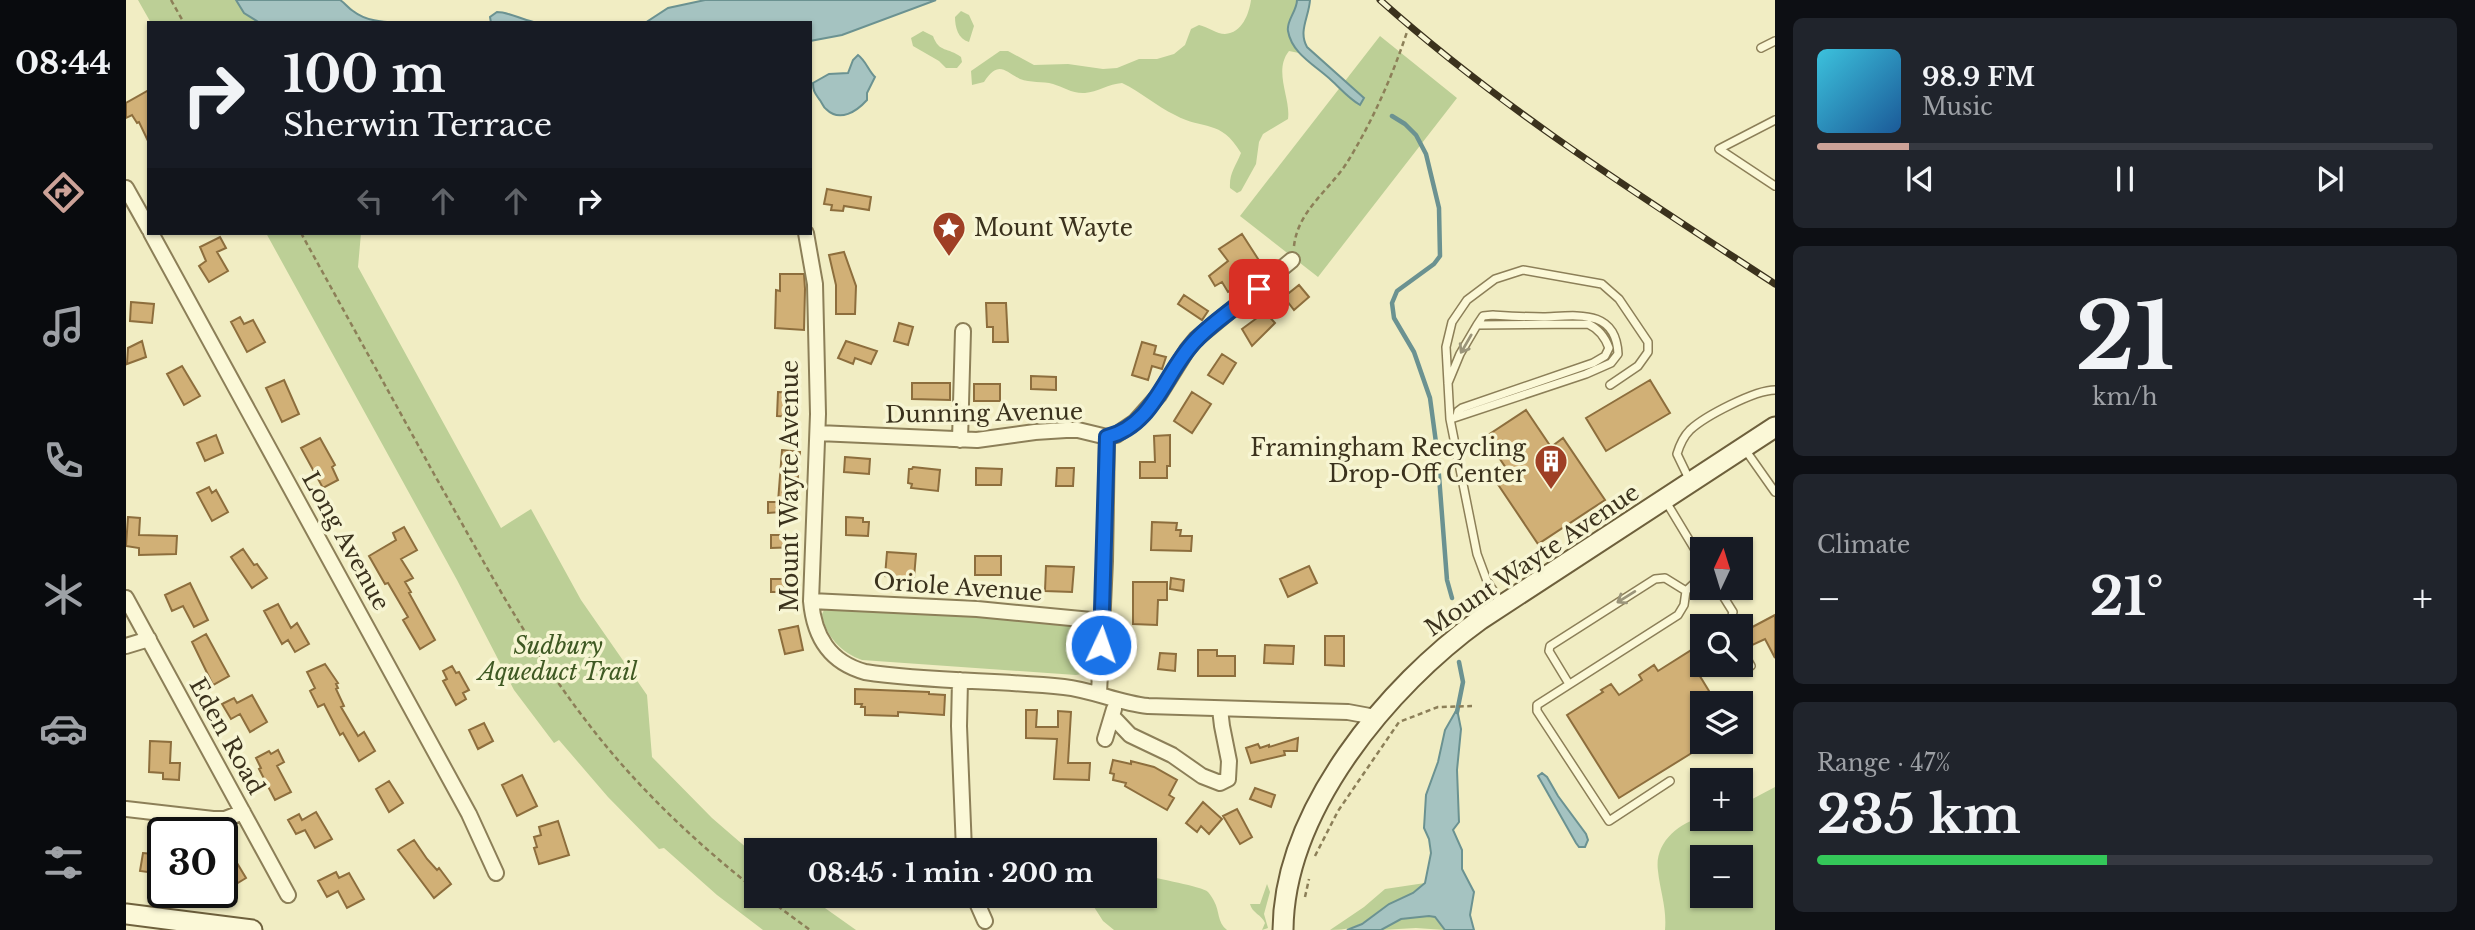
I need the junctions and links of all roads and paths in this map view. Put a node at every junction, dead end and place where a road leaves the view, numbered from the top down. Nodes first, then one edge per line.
1 (171, 0) edge
2 (183, 21) edge
3 (1408, 32) dead end
4 (1775, 41) edge
5 (1761, 48) dead end
6 (1775, 120) edge
7 (1775, 186) edge
8 (126, 188) edge
9 (147, 226) edge
10 (152, 235) edge
11 (301, 235) edge
12 (806, 235) edge
13 (1292, 260) joint
14 (963, 331) dead end
15 (1610, 385) dead end
16 (1446, 388) junction
17 (1775, 390) edge
18 (1453, 418) junction
19 (1775, 427) edge
20 (818, 433) junction
21 (1107, 437) junction
22 (960, 440) junction
23 (1744, 447) junction
24 (1691, 482) junction
25 (1775, 492) edge
26 (1664, 499) junction
27 (1690, 542) edge
28 (1690, 587) edge
29 (1686, 591) junction
30 (126, 598) edge
31 (811, 601) junction
32 (1502, 605) junction
33 (1102, 621) junction
34 (149, 639) junction
35 (126, 646) edge
36 (960, 680) junction
37 (1569, 684) junction
38 (1099, 694) junction
39 (1472, 706) dead end
40 (1115, 709) junction
41 (1220, 709) junction
42 (1375, 717) junction
43 (1105, 739) dead end
44 (1670, 780) dead end
45 (126, 809) edge
46 (243, 812) junction
47 (964, 838) edge
48 (1312, 865) dead end
49 (496, 873) dead end
50 (1310, 873) dead end
51 (744, 880) edge
52 (288, 895) dead end
53 (1304, 899) dead end
54 (780, 908) edge
55 (979, 908) edge
56 (126, 914) edge
57 (985, 921) dead end
58 (252, 930) edge
59 (810, 930) edge
60 (1283, 930) edge

1 - 2 path
3 - 13 path
4 - 5 lane
6 - 7 lane
8 - 9 street, Long Avenue
10 - 49 street, Long Avenue
11 - 51 path
12 - 20 street, Mount Wayte Avenue
13 - 21 street
14 - 22 street
15 - 16 lane
16 - 18 lane
18 -> 16 lane
17 - 24 lane
18 - 32 lane
19 - 23 street, Mount Wayte Avenue
20 - 22 street, Dunning Avenue
20 - 31 street, Mount Wayte Avenue
21 - 22 street, Dunning Avenue
21 - 33 street
23 - 24 street, Mount Wayte Avenue
23 - 25 lane
24 - 26 street, Mount Wayte Avenue
26 - 27 lane
26 - 32 street, Mount Wayte Avenue
28 - 29 lane
29 - 37 lane
29 -> 37 lane
30 - 34 street, Eden Road
31 - 33 street, Oriole Avenue
31 - 36 street, Mount Wayte Avenue
32 - 42 street, Mount Wayte Avenue
33 - 38 street
34 - 35 street
34 - 46 street, Eden Road
36 - 38 street, Mount Wayte Avenue
36 - 47 street
37 - 44 lane
38 - 40 street, Mount Wayte Avenue
39 - 48 path
40 - 41 street, Mount Wayte Avenue
40 - 41 street
40 - 43 street
41 - 42 street, Mount Wayte Avenue
42 - 60 street
45 - 46 street
46 - 52 street, Eden Road
50 - 53 path
54 - 59 path
55 - 57 street
56 - 58 street

